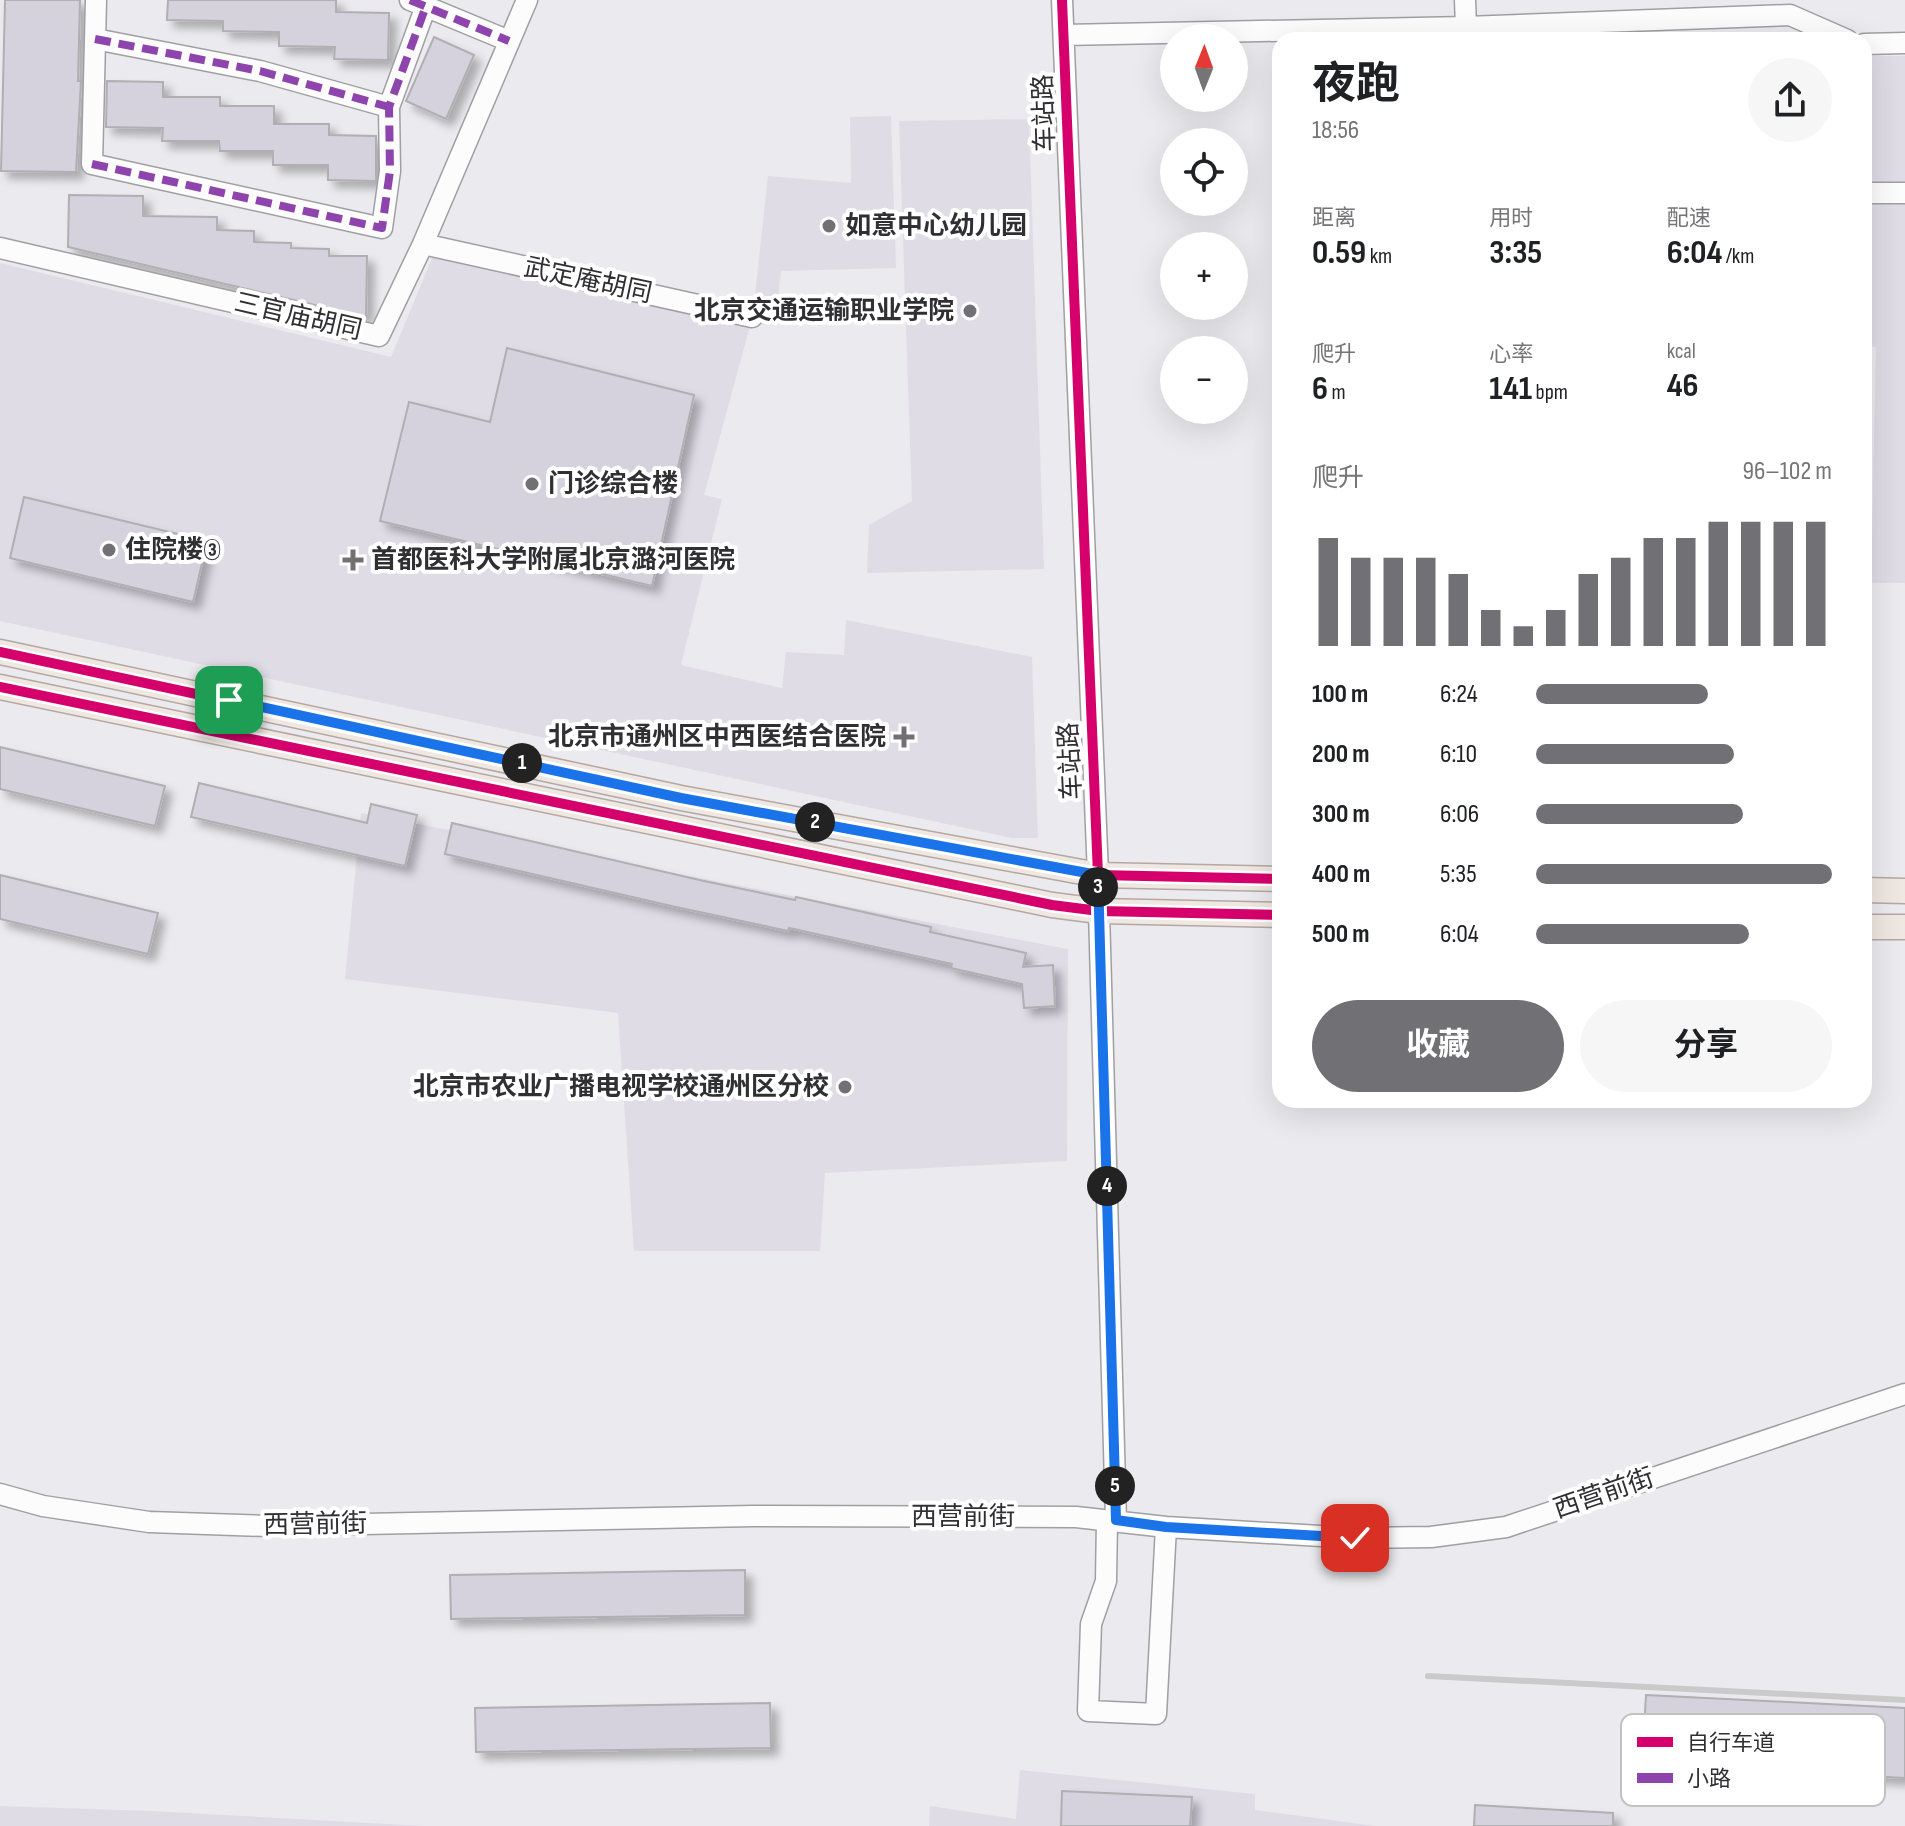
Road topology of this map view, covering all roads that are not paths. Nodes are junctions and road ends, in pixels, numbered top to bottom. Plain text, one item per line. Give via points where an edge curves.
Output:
1 (96, 0) edge
2 (527, 0) edge
3 (1062, 0) edge
4 (1465, 0) edge
5 (418, 3) edge
6 (1789, 8) edge
7 (1466, 27) junction
8 (1831, 32) edge
9 (1064, 35) junction
10 (95, 39) junction
11 (509, 41) junction
12 (1905, 43) edge
13 (1872, 44) edge
14 (389, 107) junction
15 (1872, 193) edge
16 (1905, 193) edge
17 (423, 244) junction
18 (0, 248) edge
19 (752, 317) dead end
20 (0, 652) edge
21 (0, 687) edge
22 (1098, 875) junction
23 (1272, 879) edge
24 (1872, 890) edge
25 (1905, 891) edge
26 (1099, 911) junction
27 (1272, 915) edge
28 (1872, 927) edge
29 (1905, 927) edge
30 (1905, 1394) edge
31 (0, 1494) edge
32 (1112, 1520) junction
33 (1166, 1527) junction

1 - 10 street
2 - 11 street, 三官庙胡同
3 - 9 street, 车站路
4 - 7 street
5 - 11 street
5 - 14 street
6 - 7 street
6 - 8 street
7 - 9 street
9 - 22 street, 车站路
10 - 14 street via 260,71
10 - 14 street via 92,164 183,186 382,228 390,171
11 - 17 street, 三官庙胡同
12 - 13 street
15 - 16 street
17 - 18 street, 三官庙胡同 via 379,336
17 - 19 street, 武定庵胡同
20 - 22 main road via 681,798
21 - 26 main road via 910,877
22 - 23 main road
22 - 26 street, 车站路
24 - 25 main road
26 - 27 main road
26 - 32 street, 车站路
28 - 29 main road
30 - 33 street, 西营前街 via 1506,1527 1431,1537 1355,1538
31 - 32 street, 西营前街 via 149,1522 267,1526 753,1516
32 - 33 street, 西营前街
32 - 33 street, 车站路 via 1106,1581 1091,1624 1088,1711 1156,1714

